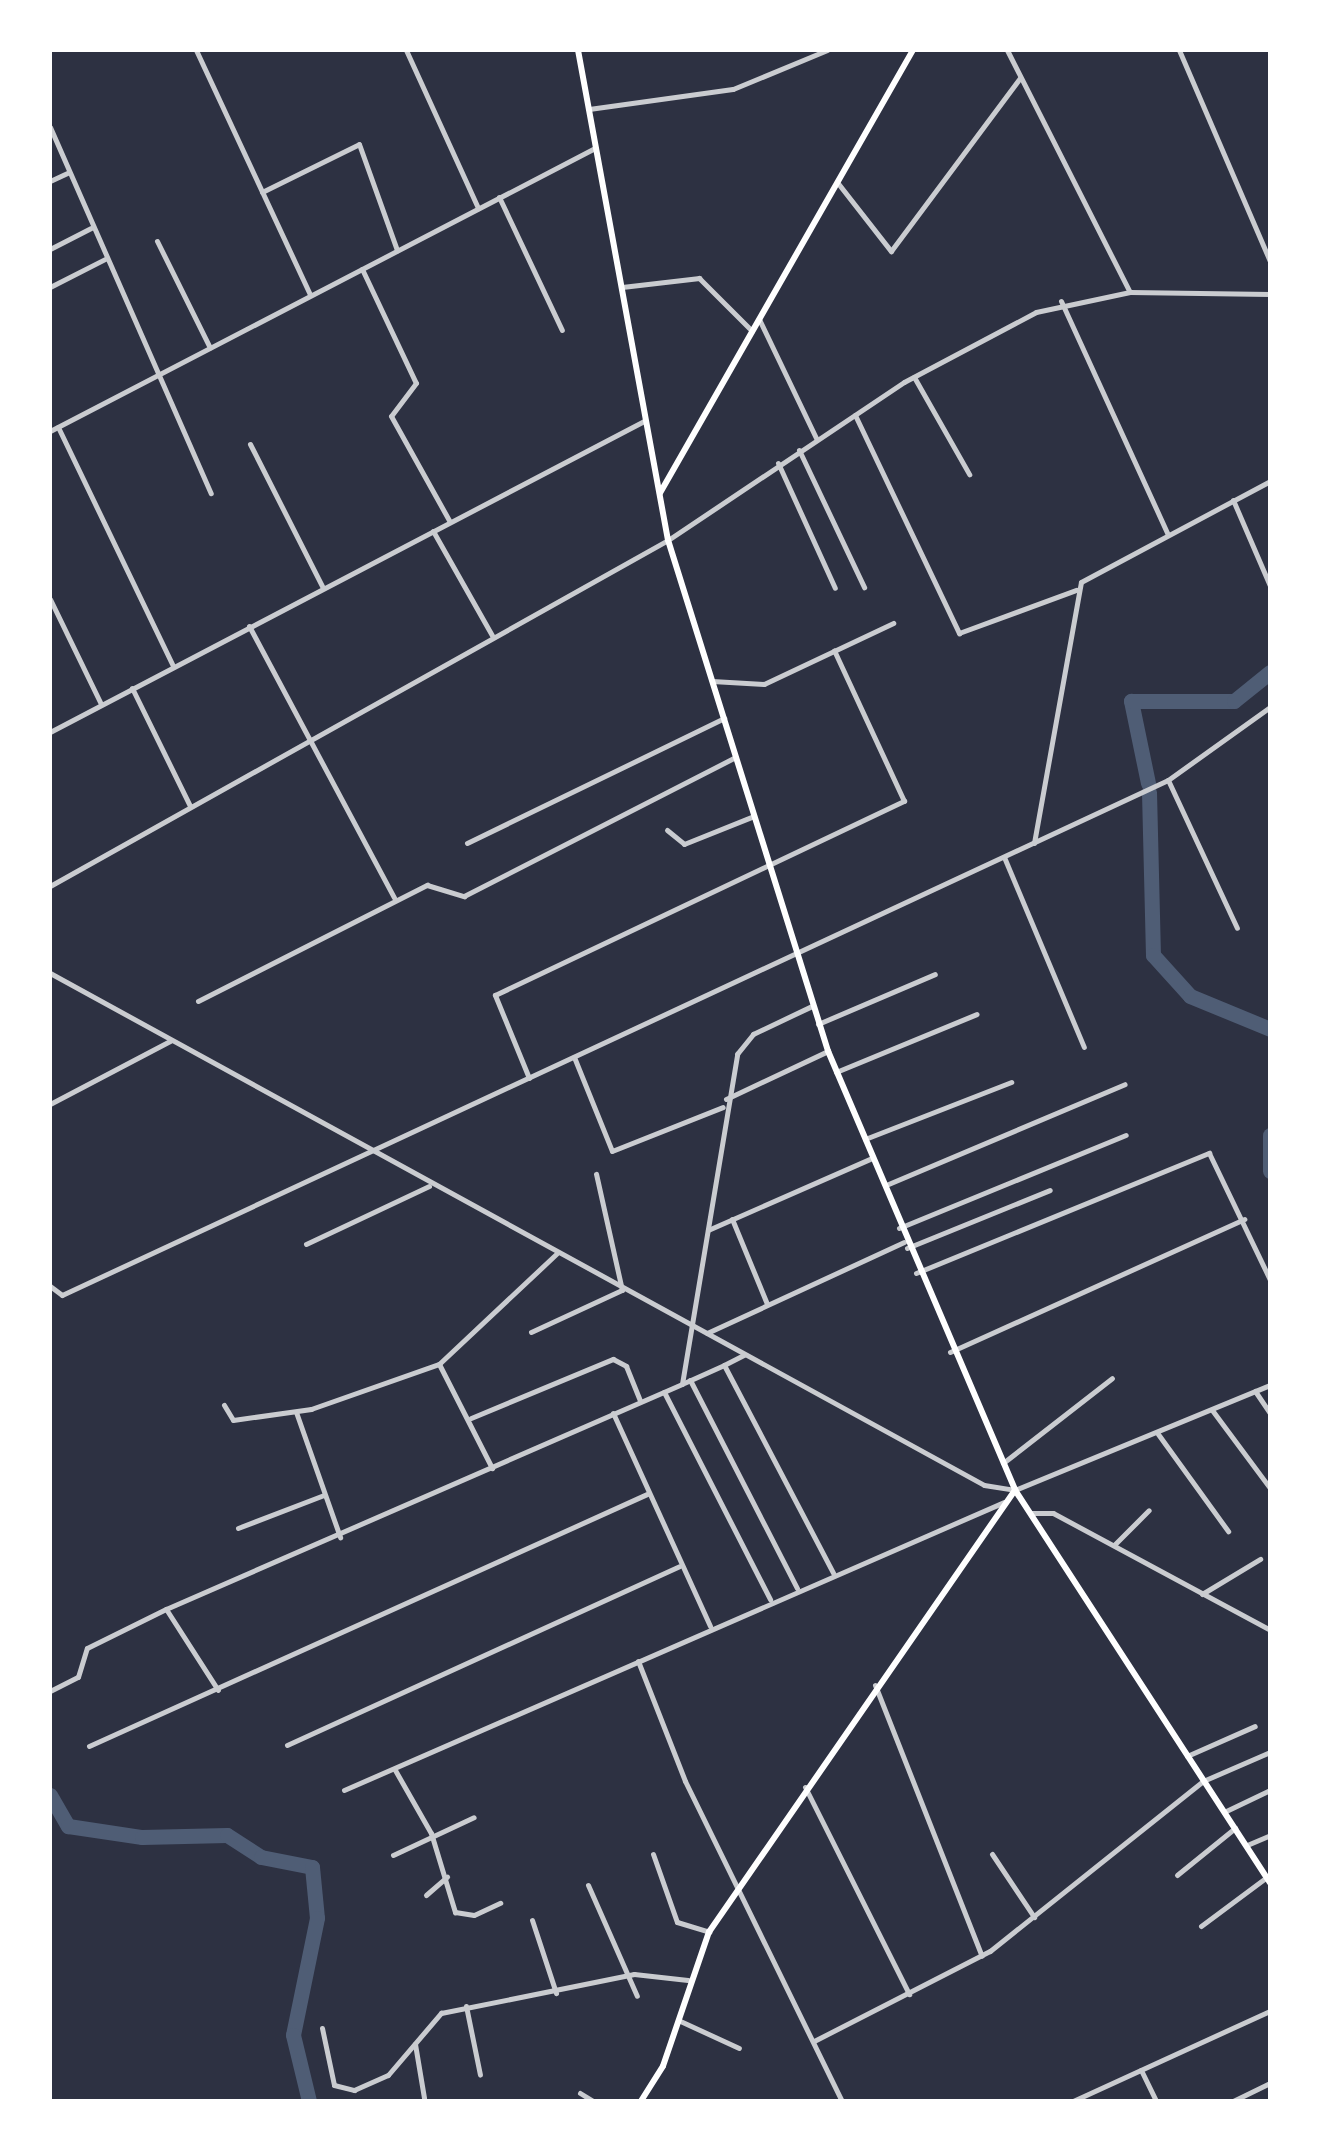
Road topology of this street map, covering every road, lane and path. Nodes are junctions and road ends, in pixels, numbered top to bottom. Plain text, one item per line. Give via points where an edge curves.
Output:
1 (196, 50) edge
2 (406, 50) edge
3 (578, 50) edge
4 (827, 50) edge
5 (913, 50) edge
6 (1008, 50) edge
7 (1179, 50) edge
8 (1020, 78) junction
9 (588, 110) junction
10 (50, 127) edge
11 (594, 148) junction
12 (68, 172) junction
13 (50, 180) edge
14 (837, 182) junction
15 (262, 192) junction
16 (499, 197) junction
17 (478, 208) junction
18 (91, 228) junction
19 (157, 241) dead end
20 (50, 248) edge
21 (397, 250) junction
22 (105, 259) junction
23 (1270, 261) edge
24 (362, 268) junction
25 (50, 287) edge
26 (619, 287) junction
27 (1130, 292) junction
28 (1270, 294) edge
29 (310, 295) junction
30 (1062, 301) junction
31 (759, 318) junction
32 (562, 330) dead end
33 (752, 331) junction
34 (210, 348) junction
35 (156, 376) junction
36 (914, 376) junction
37 (854, 414) junction
38 (644, 421) junction
39 (58, 426) junction
40 (50, 431) edge
41 (816, 438) junction
42 (250, 444) dead end
43 (798, 450) junction
44 (778, 462) junction
45 (969, 474) dead end
46 (1270, 481) edge
47 (211, 493) dead end
48 (659, 494) junction
49 (1234, 500) junction
50 (450, 522) junction
51 (433, 530) junction
52 (1168, 535) junction
53 (668, 540) junction
54 (1270, 586) edge
55 (864, 587) dead end
56 (323, 588) junction
57 (834, 588) dead end
58 (1076, 590) junction
59 (50, 599) edge
60 (893, 623) dead end
61 (249, 626) junction
62 (494, 638) junction
63 (834, 650) junction
64 (173, 666) junction
65 (712, 682) junction
66 (132, 688) junction
67 (101, 704) junction
68 (1270, 707) edge
69 (724, 718) junction
70 (50, 732) edge
71 (308, 740) junction
72 (736, 758) junction
73 (1168, 780) junction
74 (190, 806) junction
75 (754, 816) junction
76 (667, 830) dead end
77 (466, 843) dead end
78 (1034, 843) junction
79 (1004, 857) junction
80 (769, 862) junction
81 (50, 886) edge
82 (394, 898) junction
83 (1238, 928) dead end
84 (797, 952) junction
85 (50, 973) edge
86 (935, 974) dead end
87 (198, 1001) dead end
88 (812, 1006) junction
89 (977, 1014) dead end
90 (818, 1024) junction
91 (170, 1041) junction
92 (1084, 1046) dead end
93 (828, 1052) junction
94 (574, 1057) junction
95 (836, 1072) junction
96 (529, 1078) junction
97 (1011, 1082) dead end
98 (1125, 1084) dead end
99 (725, 1103) junction
100 (50, 1104) edge
101 (1126, 1136) dead end
102 (862, 1140) junction
103 (369, 1154) junction
104 (870, 1159) junction
105 (596, 1174) dead end
106 (429, 1186) junction
107 (883, 1186) junction
108 (1050, 1190) dead end
109 (732, 1219) junction
110 (1244, 1219) junction
111 (899, 1228) junction
112 (707, 1230) junction
113 (306, 1244) dead end
114 (906, 1245) junction
115 (556, 1254) junction
116 (916, 1273) junction
117 (1270, 1280) edge
118 (50, 1286) edge
119 (622, 1290) junction
120 (767, 1305) junction
121 (691, 1324) junction
122 (531, 1332) dead end
123 (707, 1333) junction
124 (950, 1352) junction
125 (746, 1354) junction
126 (439, 1364) junction
127 (724, 1365) junction
128 (1112, 1378) dead end
129 (690, 1380) junction
130 (682, 1384) junction
131 (1270, 1384) edge
132 (1255, 1391) junction
133 (664, 1392) junction
134 (640, 1402) junction
135 (224, 1405) dead end
136 (1212, 1410) junction
137 (296, 1412) junction
138 (613, 1413) junction
139 (1270, 1413) edge
140 (471, 1418) junction
141 (1158, 1434) junction
142 (1003, 1463) junction
143 (492, 1468) junction
144 (1270, 1488) edge
145 (1014, 1490) junction
146 (647, 1494) junction
147 (326, 1495) junction
148 (1004, 1502) junction
149 (1149, 1510) dead end
150 (1032, 1513) junction
151 (238, 1528) dead end
152 (1228, 1531) dead end
153 (340, 1537) junction
154 (1114, 1545) junction
155 (1260, 1559) dead end
156 (680, 1566) junction
157 (833, 1573) junction
158 (797, 1588) junction
159 (1202, 1594) junction
160 (770, 1600) junction
161 (166, 1610) junction
162 (710, 1626) junction
163 (1270, 1630) edge
164 (638, 1662) junction
165 (875, 1685) junction
166 (218, 1690) junction
167 (50, 1691) edge
168 (1254, 1726) dead end
169 (287, 1745) dead end
170 (90, 1746) dead end
171 (1270, 1752) edge
172 (1187, 1756) junction
173 (395, 1770) junction
174 (1203, 1781) junction
175 (805, 1787) junction
176 (344, 1790) dead end
177 (1270, 1790) edge
178 (1224, 1812) junction
179 (474, 1816) dead end
180 (1235, 1828) junction
181 (431, 1833) junction
182 (1270, 1835) edge
183 (1246, 1846) junction
184 (394, 1854) dead end
185 (653, 1854) dead end
186 (992, 1854) dead end
187 (1177, 1875) dead end
188 (448, 1877) junction
189 (1268, 1879) edge
190 (588, 1885) dead end
191 (740, 1886) junction
192 (426, 1895) dead end
193 (500, 1902) dead end
194 (1034, 1917) junction
195 (532, 1920) dead end
196 (1201, 1926) dead end
197 (709, 1932) junction
198 (982, 1956) junction
199 (628, 1976) junction
200 (688, 1980) junction
201 (556, 1994) junction
202 (909, 1994) junction
203 (636, 1996) dead end
204 (466, 2006) junction
205 (1270, 2011) edge
206 (678, 2020) junction
207 (322, 2028) dead end
208 (415, 2041) junction
209 (814, 2041) junction
210 (739, 2048) dead end
211 (1141, 2070) junction
212 (480, 2075) dead end
213 (1270, 2083) edge
214 (580, 2093) dead end
215 (424, 2098) dead end
216 (593, 2101) edge
217 (641, 2101) edge
218 (842, 2101) edge
219 (1074, 2101) edge
220 (1156, 2101) edge
221 (1232, 2101) edge

1 - 15 street
2 - 17 street
3 - 9 main road
4 - 9 street via 733,89
5 - 14 main road
6 - 8 street
7 - 23 street
8 - 14 street via 891,251
8 - 27 street
9 - 11 main road
10 - 12 street
11 - 16 street
11 - 26 main road
12 - 13 street
12 - 18 street
14 - 31 main road
15 - 21 street via 360,144
15 - 29 street
16 - 17 street
16 - 32 street
17 - 21 street
18 - 20 street
18 - 22 street
19 - 34 street
21 - 24 street
22 - 25 street
22 - 35 street
24 - 29 street
24 - 50 street via 416,383 391,416
26 - 33 street via 699,278
26 - 38 main road
27 - 28 street
27 - 30 street
29 - 34 street
30 - 36 street
30 - 52 street
31 - 33 main road
31 - 41 street
33 - 48 main road
34 - 35 street
35 - 39 street
35 - 47 street
36 - 37 street
36 - 45 street
37 - 41 street
37 - 58 street via 959,633
38 - 48 main road
38 - 50 street
39 - 40 street
39 - 64 street
41 - 43 street
42 - 56 street
43 - 44 street
43 - 55 street
44 - 53 street
44 - 57 street
46 - 49 street
48 - 53 main road
49 - 52 street
49 - 54 street
50 - 51 street
51 - 56 street
51 - 62 street
52 - 58 street
53 - 62 street
53 - 65 main road
56 - 61 street
58 - 78 street
59 - 67 street
60 - 63 street
61 - 64 street
61 - 71 street
62 - 71 street
63 - 65 street via 764,684
63 - 80 street via 906,798
64 - 66 street
65 - 69 main road
66 - 67 street
66 - 74 street
67 - 70 street
68 - 73 street
69 - 72 main road
69 - 77 street
71 - 74 street
71 - 82 street
72 - 75 main road
72 - 82 street via 464,896 432,883
73 - 78 street
73 - 83 street
74 - 81 street
75 - 76 street via 684,844
75 - 80 main road
78 - 79 street
79 - 84 street
79 - 92 street
80 - 84 main road
80 - 96 street via 495,995
82 - 87 street
84 - 88 main road
84 - 94 street
85 - 91 street
86 - 90 street
88 - 90 main road
88 - 99 street via 753,1034 737,1054
89 - 95 street
90 - 93 main road
91 - 100 street
91 - 103 street
93 - 95 main road
93 - 99 street
94 - 96 street
94 - 99 street via 612,1151
95 - 102 main road
96 - 103 street
97 - 102 street
98 - 107 street
99 - 112 street
101 - 111 street
102 - 104 main road
103 - 106 street
103 - 118 street via 62,1295
104 - 107 main road
104 - 109 street
105 - 119 street
106 - 113 street
106 - 115 street
107 - 111 main road
108 - 114 street
109 - 112 street
109 - 120 street
110 - 116 street via 1212,1154
110 - 117 street
110 - 124 street
111 - 114 main road
112 - 121 street
114 - 116 main road
114 - 120 street
115 - 119 street
115 - 126 street
116 - 124 main road
119 - 121 street
119 - 122 street
120 - 123 street
121 - 123 street
121 - 130 street
123 - 125 street
124 - 142 main road
125 - 127 street
125 - 145 street via 984,1484
126 - 137 street
126 - 140 street
127 - 129 street
127 - 157 street
128 - 142 street
129 - 130 street
129 - 158 street
130 - 133 street
131 - 132 street
132 - 136 street
132 - 139 street
133 - 134 street
133 - 160 street
134 - 138 street
134 - 140 street via 626,1366 613,1359
135 - 137 street via 233,1420
136 - 141 street
136 - 144 street
137 - 147 street
138 - 143 street
138 - 146 street
140 - 143 street
141 - 145 street
141 - 152 street
142 - 145 main road
143 - 153 street
145 - 148 main road
145 - 150 main road
146 - 156 street
146 - 166 street
147 - 151 street
147 - 153 street
148 - 157 street
148 - 165 main road
149 - 154 street
150 - 154 street via 1053,1513
150 - 172 main road
153 - 161 street
154 - 159 street
155 - 159 street
156 - 162 street
156 - 169 street
157 - 158 street
158 - 160 street
159 - 163 street
160 - 162 street
161 - 166 street
161 - 167 street via 87,1648 78,1677
162 - 164 street
164 - 173 street
164 - 191 street
165 - 175 main road
165 - 198 street
166 - 170 street
168 - 172 street
171 - 174 street
172 - 174 main road
173 - 176 street
173 - 181 street
174 - 178 main road
174 - 194 street
175 - 191 main road
175 - 202 street
177 - 178 street
178 - 180 main road
179 - 181 street
180 - 183 main road
180 - 187 street
181 - 184 street
181 - 188 street
182 - 183 street
183 - 189 main road
185 - 197 street via 678,1922
186 - 194 street
188 - 192 street
188 - 193 street via 461,1915
189 - 196 street
190 - 199 street
191 - 197 main road
191 - 209 street
194 - 198 street
195 - 201 street
197 - 200 main road
198 - 202 street
199 - 200 street
199 - 201 street
199 - 203 street
200 - 206 main road
201 - 204 street
202 - 209 street
204 - 208 street via 434,2016
204 - 212 street
205 - 211 street
206 - 210 street
206 - 217 main road
207 - 208 street via 331,2079 346,2090 388,2075
208 - 215 street
209 - 218 street
211 - 219 street
211 - 220 street
213 - 221 street
214 - 216 street

